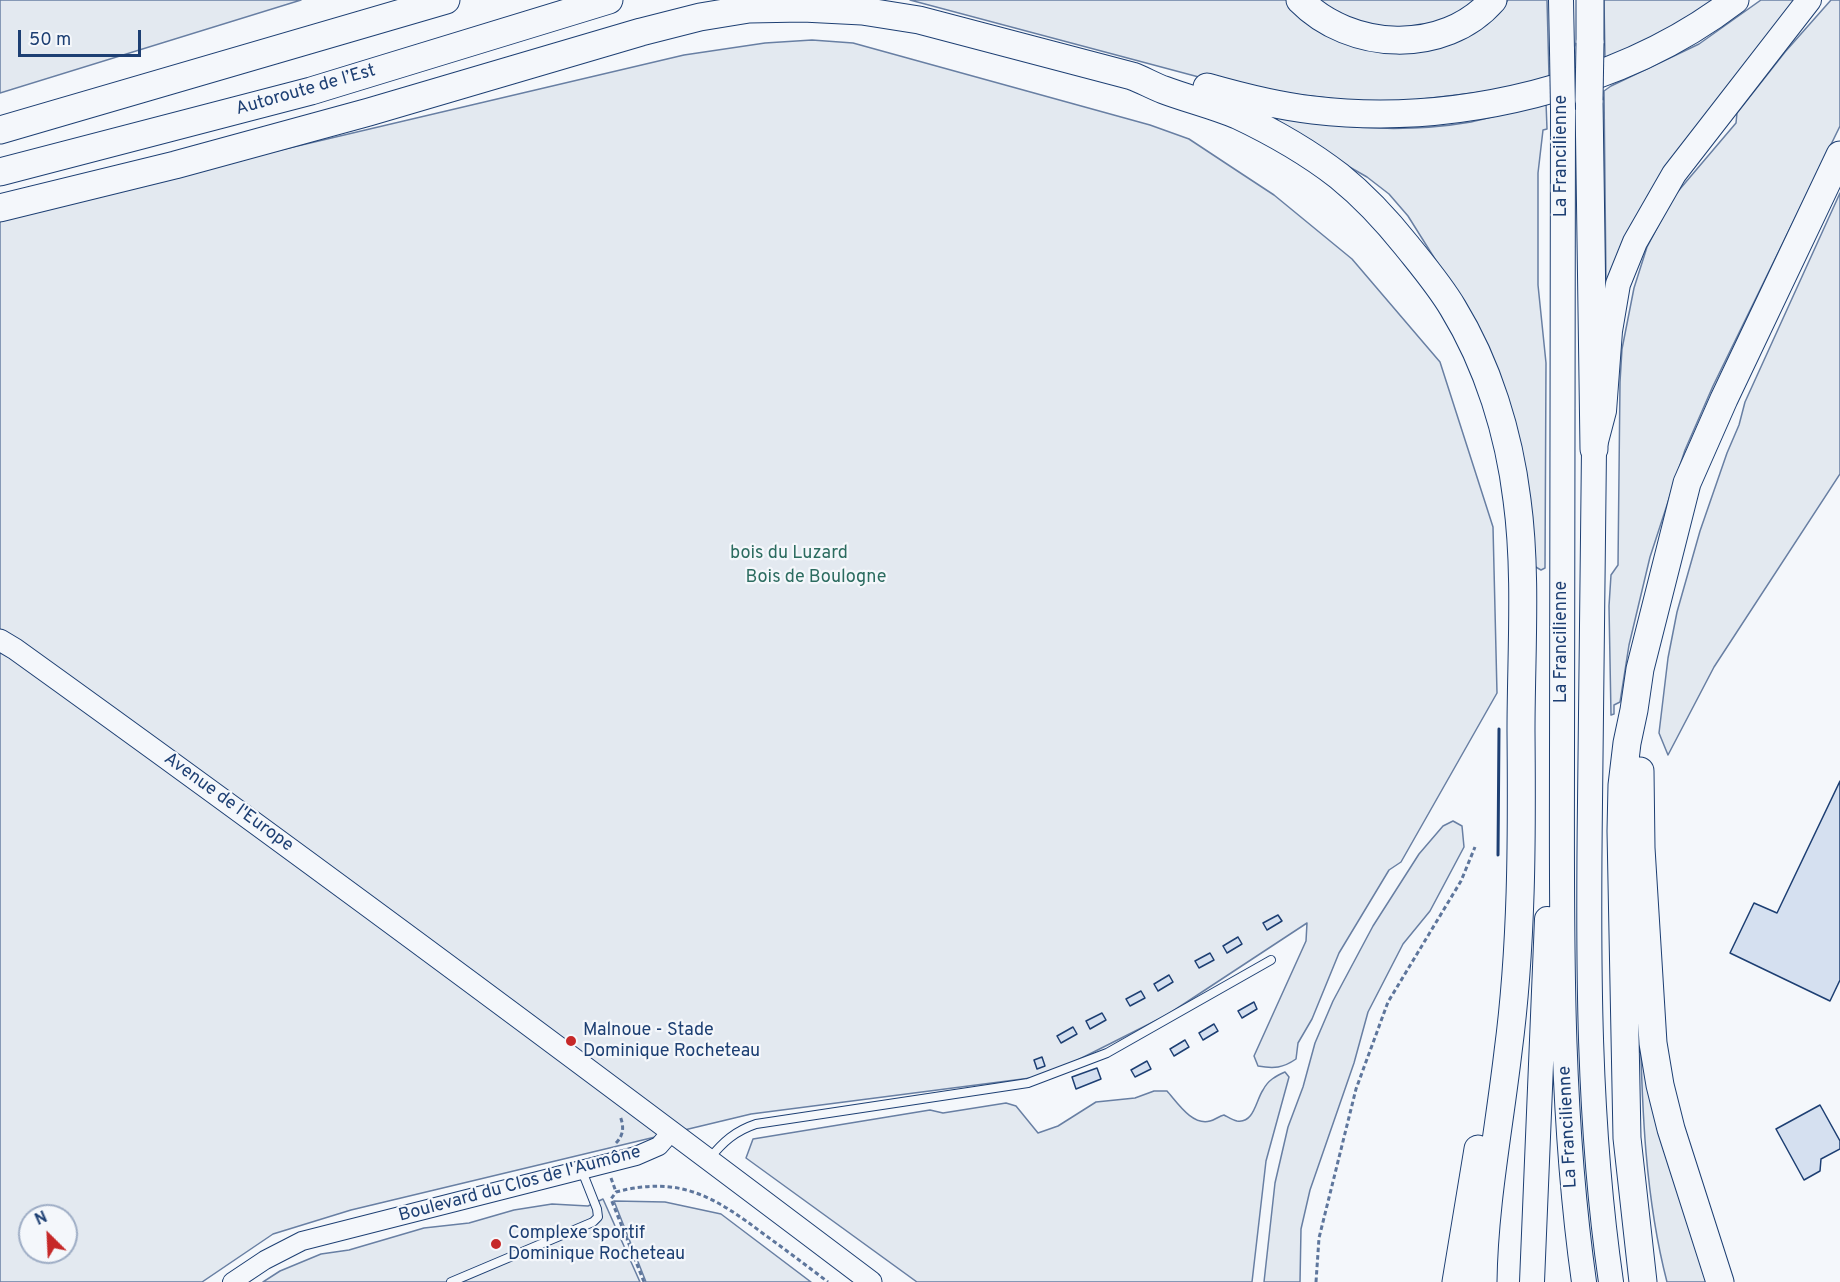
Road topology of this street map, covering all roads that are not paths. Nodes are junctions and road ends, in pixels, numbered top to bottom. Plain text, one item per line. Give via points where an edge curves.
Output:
1 (446, 0) edge
2 (609, 0) edge
3 (1300, 0) edge
4 (1493, 0) edge
5 (1561, 0) edge
6 (1590, 0) edge
7 (1735, 0) edge
8 (1809, 0) edge
9 (1132, 75) junction
10 (0, 130) edge
11 (1840, 156) edge
12 (0, 172) edge
13 (0, 208) edge
14 (1594, 448) junction
15 (0, 640) edge
16 (1634, 710) junction
17 (1562, 856) junction
18 (1271, 960) dead end
19 (1508, 1053) junction
20 (672, 1131) junction
21 (709, 1159) junction
22 (582, 1171) junction
23 (232, 1282) edge
24 (451, 1282) edge
25 (871, 1282) edge
26 (1455, 1282) edge
27 (1483, 1282) edge
28 (1532, 1282) edge
29 (1584, 1282) edge
30 (1611, 1282) edge
31 (1643, 1282) edge
32 (1720, 1282) edge

1 - 10 highway
2 - 12 highway, Autoroute de l’Est via 311,91
3 - 4 highway via 1326,21 1347,31 1393,41 1445,32 1469,20
5 - 17 highway, La Francilienne, bridge
6 - 14 highway, bridge
7 - 9 highway via 1656,49 1606,70 1545,91 1468,108 1382,114 1314,110 1241,97 1164,76
8 - 14 highway, La Francilienne via 1674,174 1635,242 1613,307 1604,411
9 - 13 highway via 919,20 862,11 749,9 641,32 369,112
9 - 19 highway via 1162,90 1237,116 1313,157 1342,179 1386,221 1434,280 1468,334 1481,364 1514,473 1521,564 1518,957
11 - 16 highway via 1687,483 1640,669
14 - 30 highway, La Francilienne via 1588,899 1590,1055 1600,1201
15 - 20 main road, Avenue de l'Europe via 236,808
16 - 31 highway via 1622,785 1623,994 1627,1138
16 - 32 highway via 1640,738 1641,848 1656,1064 1671,1129
17 - 28 highway via 1548,894
17 - 29 highway, La Francilienne via 1568,1144
18 - 21 lane via 1107,1053 1028,1083 756,1124 741,1129
19 - 26 highway via 1490,1079
19 - 27 highway
20 - 21 main road
20 - 22 street, Boulevard du Clos de l'Aumône via 648,1152
21 - 25 main road
22 - 23 street, Boulevard du Clos de l'Aumône via 302,1241
22 - 24 lane via 597,1209 598,1217 593,1222

